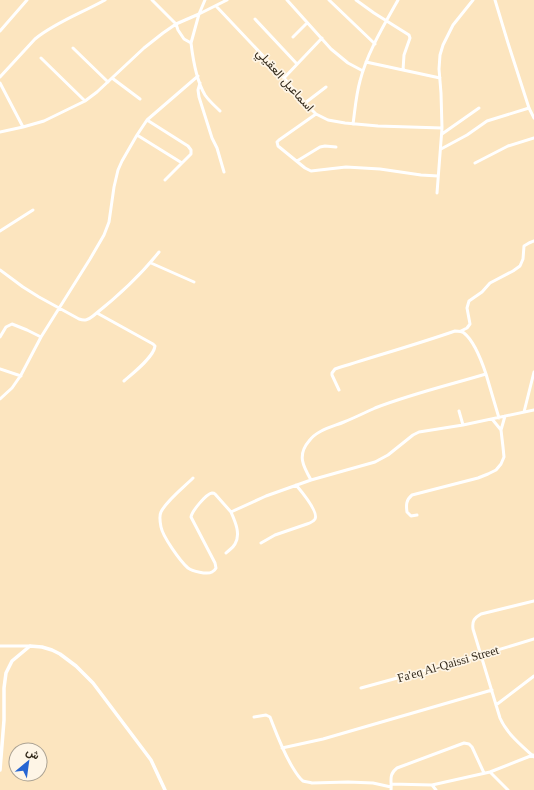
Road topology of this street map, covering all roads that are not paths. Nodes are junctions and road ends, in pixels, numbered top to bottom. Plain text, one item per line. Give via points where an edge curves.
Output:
1 (27, 0) edge
2 (105, 0) edge
3 (152, 0) edge
4 (205, 0) edge
5 (227, 0) edge
6 (287, 0) edge
7 (329, 0) edge
8 (356, 0) edge
9 (398, 0) edge
10 (473, 0) edge
11 (495, 0) edge
12 (216, 6) junction
13 (199, 14) junction
14 (255, 19) dead end
15 (386, 20) junction
16 (308, 23) junction
17 (176, 24) junction
18 (0, 31) edge
19 (293, 37) dead end
20 (322, 38) junction
21 (191, 43) junction
22 (374, 44) junction
23 (73, 48) dead end
24 (41, 58) dead end
25 (366, 62) junction
26 (297, 64) junction
27 (403, 70) junction
28 (363, 71) junction
29 (198, 76) junction
30 (0, 77) edge
31 (112, 78) junction
32 (284, 78) junction
33 (440, 78) junction
34 (108, 82) junction
35 (0, 83) edge
36 (200, 83) junction
37 (326, 87) dead end
38 (140, 99) dead end
39 (85, 101) junction
40 (305, 103) junction
41 (479, 108) dead end
42 (529, 108) junction
43 (220, 111) dead end
44 (316, 114) junction
45 (534, 118) edge
46 (146, 120) junction
47 (353, 124) junction
48 (23, 127) junction
49 (442, 128) junction
50 (0, 132) edge
51 (137, 134) junction
52 (442, 134) junction
53 (534, 138) edge
54 (336, 147) dead end
55 (441, 149) junction
56 (297, 162) junction
57 (182, 163) junction
58 (475, 163) dead end
59 (224, 172) dead end
60 (438, 176) junction
61 (164, 180) dead end
62 (437, 193) dead end
63 (33, 210) dead end
64 (0, 231) edge
65 (534, 241) edge
66 (159, 252) dead end
67 (151, 263) junction
68 (0, 270) edge
69 (194, 282) dead end
70 (60, 308) junction
71 (97, 312) junction
72 (461, 331) junction
73 (0, 337) edge
74 (41, 337) junction
75 (0, 369) edge
76 (534, 372) edge
77 (486, 374) junction
78 (20, 376) junction
79 (124, 381) dead end
80 (339, 390) dead end
81 (0, 399) edge
82 (534, 410) edge
83 (459, 411) dead end
84 (524, 412) junction
85 (505, 416) junction
86 (499, 418) junction
87 (492, 419) junction
88 (462, 425) junction
89 (501, 430) junction
90 (193, 478) dead end
91 (311, 480) junction
92 (296, 485) junction
93 (231, 512) junction
94 (417, 515) dead end
95 (261, 543) dead end
96 (226, 553) dead end
97 (534, 601) edge
98 (534, 639) edge
99 (0, 646) edge
100 (30, 646) junction
101 (481, 655) junction
102 (534, 676) edge
103 (361, 688) dead end
104 (492, 690) junction
105 (496, 705) junction
106 (254, 717) dead end
107 (282, 748) junction
108 (533, 756) edge
109 (0, 770) edge
110 (490, 772) junction
111 (484, 773) junction
112 (432, 785) junction
113 (391, 787) edge
114 (165, 790) edge
115 (436, 790) edge
116 (508, 790) edge

1 - 18 street
2 - 30 street via 39,36
3 - 17 street
4 - 13 street
5 - 12 street
6 - 16 street
7 - 22 street
8 - 15 street
9 - 15 street
10 - 33 street via 453,25 443,45 439,62
11 - 42 street
12 - 13 street
12 - 32 street, اسماعيل العقيلي
13 - 17 street
13 - 21 street
14 - 26 street
15 - 22 street
15 - 27 street via 410,36 404,55
16 - 19 street
16 - 20 street
17 - 21 street via 182,37
17 - 31 street via 144,48
20 - 26 street
20 - 28 street via 348,63
21 - 29 street
22 - 25 street
23 - 34 street
24 - 39 street
25 - 27 street
25 - 28 street
26 - 32 street
27 - 33 street
28 - 47 street
29 - 36 street
29 - 46 street
31 - 34 street
31 - 38 street
32 - 40 street, اسماعيل العقيلي
33 - 49 street
34 - 39 street
35 - 48 street
36 - 43 street via 203,92
36 - 59 street via 199,97
37 - 40 street
39 - 48 street via 44,121
40 - 44 street, اسماعيل العقيلي
41 - 52 street
42 - 45 street
42 - 55 street via 487,120 467,136
44 - 47 street, اسماعيل العقيلي via 333,121
44 - 56 street via 277,142 278,146
46 - 51 street
46 - 57 street via 190,148 191,154
47 - 49 street, اسماعيل العقيلي
48 - 50 street
49 - 52 street
51 - 57 street
51 - 70 street via 118,170 107,228
52 - 55 street
53 - 58 street via 508,146
54 - 56 street via 320,147
55 - 60 street
56 - 60 street via 311,171 350,167
57 - 61 street
60 - 62 street
63 - 64 street
65 - 72 street via 524,246 520,266 490,284 469,301 467,308 470,324
66 - 67 street
67 - 69 street
67 - 71 street
68 - 70 street via 23,287
70 - 71 street via 85,320
70 - 74 street
71 - 79 street via 155,346 146,361
72 - 77 street via 474,347
72 - 80 street via 335,369 332,375
73 - 74 street via 6,327 12,324
74 - 78 street
75 - 78 street
76 - 84 street
77 - 86 street
77 - 91 street via 374,408 319,433 310,439 302,461
78 - 81 street
82 - 84 street
83 - 88 street
84 - 85 street
85 - 86 street
85 - 89 street
86 - 87 street
87 - 88 street
87 - 89 street
88 - 91 street via 416,433 375,462
89 - 94 street via 504,457 499,468 478,478 412,495 407,502 407,512 411,516
90 - 93 street via 166,505 160,521 162,532 189,568 209,573 216,568 192,521 193,511 213,493
91 - 92 street
92 - 93 street
92 - 95 street via 315,511 315,519
93 - 96 street via 237,537 235,545
97 - 101 street via 481,614 474,619 472,624
98 - 101 street, Fa'eq Al-Qaissi Street
99 - 100 street
100 - 109 street via 12,660 6,673
100 - 114 street via 42,647 60,654 93,683 151,760
101 - 103 street, Fa'eq Al-Qaissi Street
101 - 104 street
102 - 105 street
104 - 105 street
104 - 107 street via 323,739
105 - 108 street via 504,726
106 - 107 street via 270,717
107 - 113 street via 299,777 307,782 373,783
108 - 110 street
110 - 111 street
110 - 116 street
111 - 112 street
111 - 113 street via 472,747 464,744 397,768 392,772
112 - 113 street
112 - 115 street

